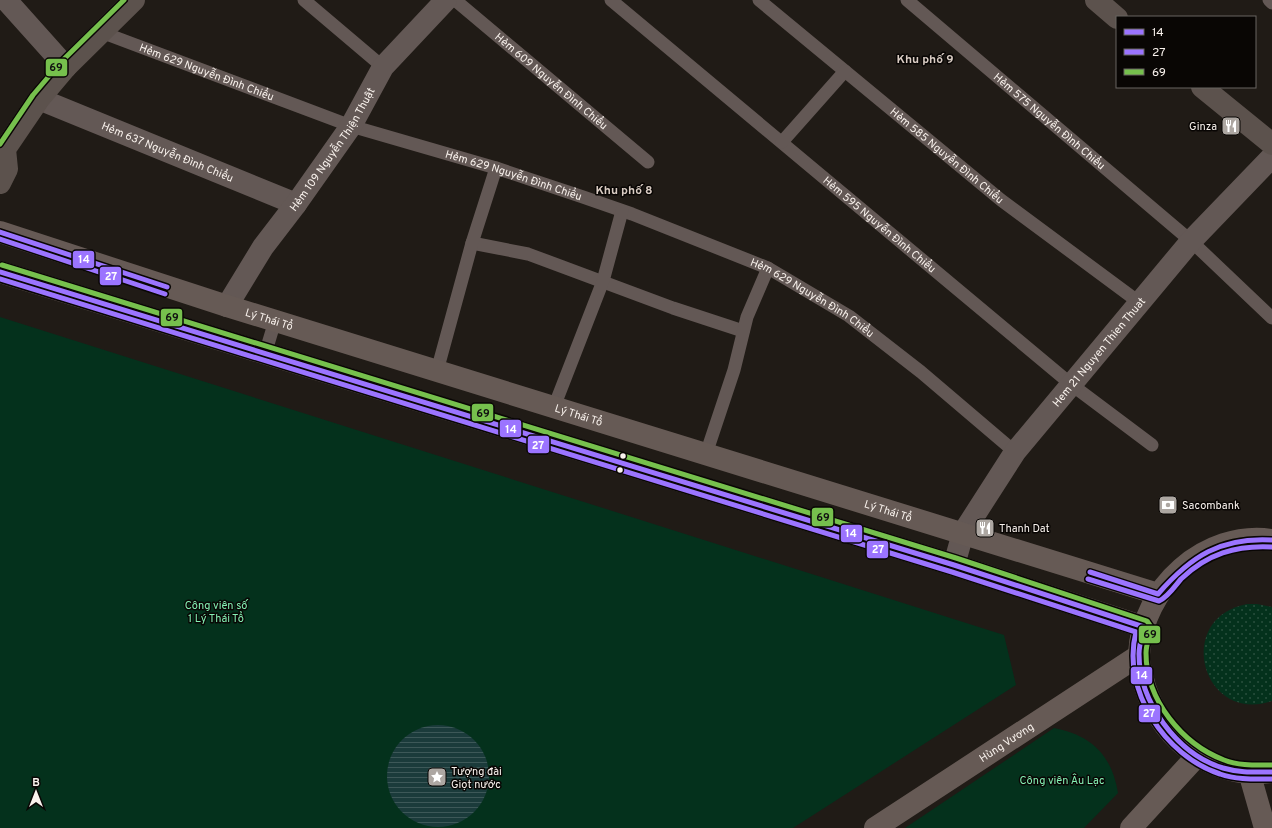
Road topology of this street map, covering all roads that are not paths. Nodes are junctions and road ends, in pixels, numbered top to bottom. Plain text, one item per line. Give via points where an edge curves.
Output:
1 (6, 0) edge
2 (134, 0) edge
3 (304, 0) edge
4 (446, 0) edge
5 (455, 0) edge
6 (611, 0) edge
7 (759, 0) edge
8 (908, 0) edge
9 (1096, 0) edge
10 (1269, 0) edge
11 (1272, 2) edge
12 (1116, 17) edge
13 (101, 32) junction
14 (66, 67) junction
15 (384, 68) junction
16 (845, 71) junction
17 (1203, 88) edge
18 (39, 99) junction
19 (351, 126) junction
20 (782, 142) junction
21 (1272, 144) edge
22 (2, 150) edge
23 (1272, 157) edge
24 (648, 162) dead end
25 (496, 168) junction
26 (0, 183) edge
27 (296, 204) junction
28 (622, 211) junction
29 (0, 232) edge
30 (1191, 241) junction
31 (472, 242) junction
32 (768, 268) junction
33 (0, 272) edge
34 (603, 281) junction
35 (1140, 303) junction
36 (227, 306) junction
37 (1272, 318) edge
38 (275, 321) junction
39 (743, 331) junction
40 (265, 354) junction
41 (437, 371) junction
42 (1072, 385) junction
43 (554, 407) junction
44 (1152, 445) dead end
45 (1015, 452) junction
46 (706, 454) junction
47 (963, 533) junction
48 (1272, 540) edge
49 (954, 565) junction
50 (1158, 594) junction
51 (1144, 627) junction
52 (1138, 656) junction
53 (1197, 756) junction
54 (1265, 775) edge
55 (875, 828) edge
56 (1131, 828) edge
57 (1265, 828) edge

1 - 14 street
2 - 13 main road
3 - 15 lane
4 - 15 street, Hẻm 109 Nguyễn Thiện Thuật
5 - 24 lane, Hẻm 609 Nguyễn Ðình Chiểu
6 - 20 lane, Hẻm 595 Nguyễn Ðình Chiểu
7 - 16 lane, Hẻm 585 Nguyễn Ðình Chiểu
8 - 30 lane, Hẻm 575 Nguyễn Ðình Chiểu
9 - 12 main road
10 - 11 lane
13 - 14 main road
13 - 19 lane, Hẻm 629 Nguyễn Ðình Chiểu
14 - 18 main road
15 - 19 street, Hẻm 109 Nguyễn Thiện Thuật
16 - 20 lane
16 - 35 lane, Hẻm 585 Nguyễn Ðình Chiểu via 1001,200
17 - 21 main road
18 - 22 main road
18 - 27 street, Hẻm 637 Nguyễn Ðình Chiểu
19 - 25 lane, Hẻm 629 Nguyễn Ðình Chiểu
19 - 27 street, Hẻm 109 Nguyễn Thiện Thuật
20 - 42 lane, Hẻm 595 Nguyễn Ðình Chiểu
22 - 26 main road via 7,169
23 - 30 street, Hem 21 Nguyen Thien Thuat
25 - 28 lane, Hẻm 629 Nguyễn Ðình Chiểu
25 - 31 lane
27 - 36 street, Hẻm 109 Nguyễn Thiện Thuật via 263,246
28 - 32 lane, Hẻm 629 Nguyễn Ðình Chiểu
28 - 34 lane
29 - 36 main road, Lý Thái Tổ
30 - 35 street, Hem 21 Nguyen Thien Thuat
30 - 37 lane, Hẻm 575 Nguyễn Ðình Chiểu
31 - 34 lane via 528,254
31 - 41 lane
32 - 39 lane
32 - 45 lane, Hẻm 629 Nguyễn Ðình Chiểu via 849,316 921,372
33 - 40 main road
34 - 39 lane
34 - 43 lane
35 - 42 street, Hem 21 Nguyen Thien Thuat
36 - 38 main road, Lý Thái Tổ
38 - 40 lane
38 - 41 main road, Lý Thái Tổ
39 - 46 lane via 734,370
40 - 49 main road
41 - 43 main road, Lý Thái Tổ
42 - 44 lane, Hẻm 595 Nguyễn Ðình Chiểu
42 - 45 street, Hem 21 Nguyen Thien Thuat
43 - 46 main road, Lý Thái Tổ
45 - 47 street, Hem 21 Nguyen Thien Thuat
46 - 47 main road, Lý Thái Tổ
47 - 49 street, Hem 21 Nguyen Thien Thuat
47 - 50 main road, Lý Thái Tổ
48 - 50 main road via 1238,541 1214,548 1192,559
49 - 51 main road
50 - 51 main road
51 - 52 main road
52 - 53 main road via 1144,686 1152,707 1179,743
52 - 55 main road, Hùng Vương
53 - 54 main road via 1231,770
53 - 56 main road
54 - 57 main road

